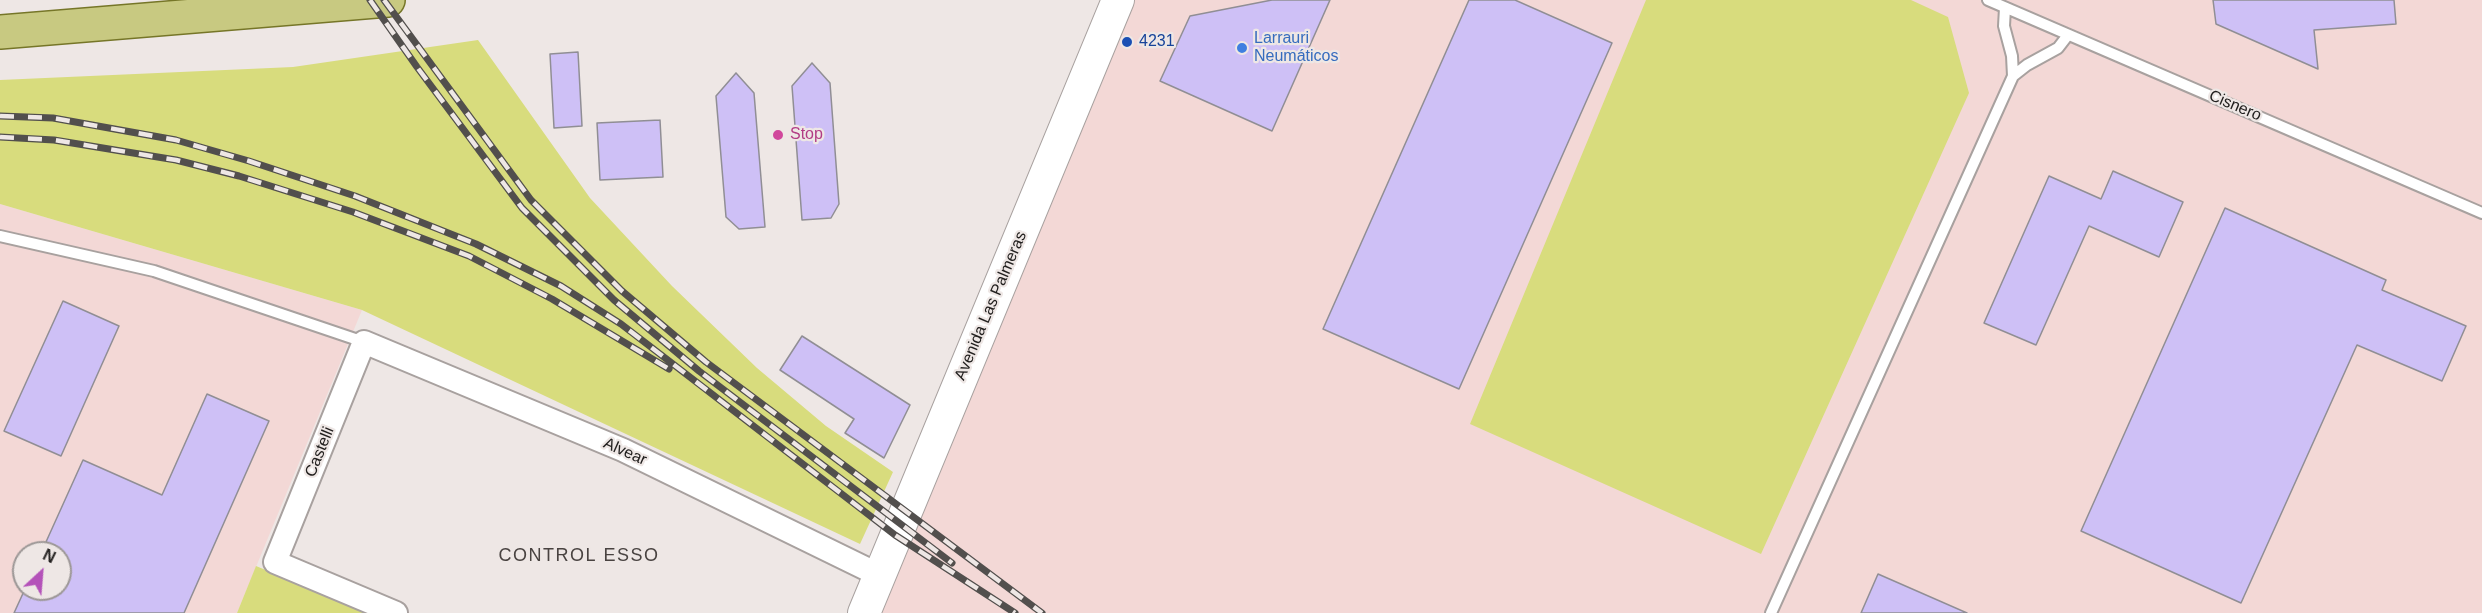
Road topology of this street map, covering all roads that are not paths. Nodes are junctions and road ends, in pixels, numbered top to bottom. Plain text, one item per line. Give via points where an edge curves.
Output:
1 (388, 0) edge
2 (1118, 0) edge
3 (1988, 0) edge
4 (2005, 8) junction
5 (0, 32) edge
6 (2068, 35) junction
7 (2013, 76) junction
8 (2482, 213) edge
9 (0, 236) edge
10 (364, 342) junction
11 (879, 575) junction
12 (396, 613) edge
13 (864, 613) edge
14 (1771, 613) edge

1 - 5 main road
2 - 11 main road, Avenida Las Palmeras
3 - 4 lane, Cisnero
4 - 6 lane, Cisnero
4 - 7 lane via 2004,26
6 - 7 lane via 2058,48
6 - 8 lane, Cisnero
7 - 14 lane
9 - 10 lane via 154,272
10 - 11 street, Alvear via 622,450
10 - 12 street, Castelli via 275,562
11 - 13 main road, Avenida Las Palmeras

